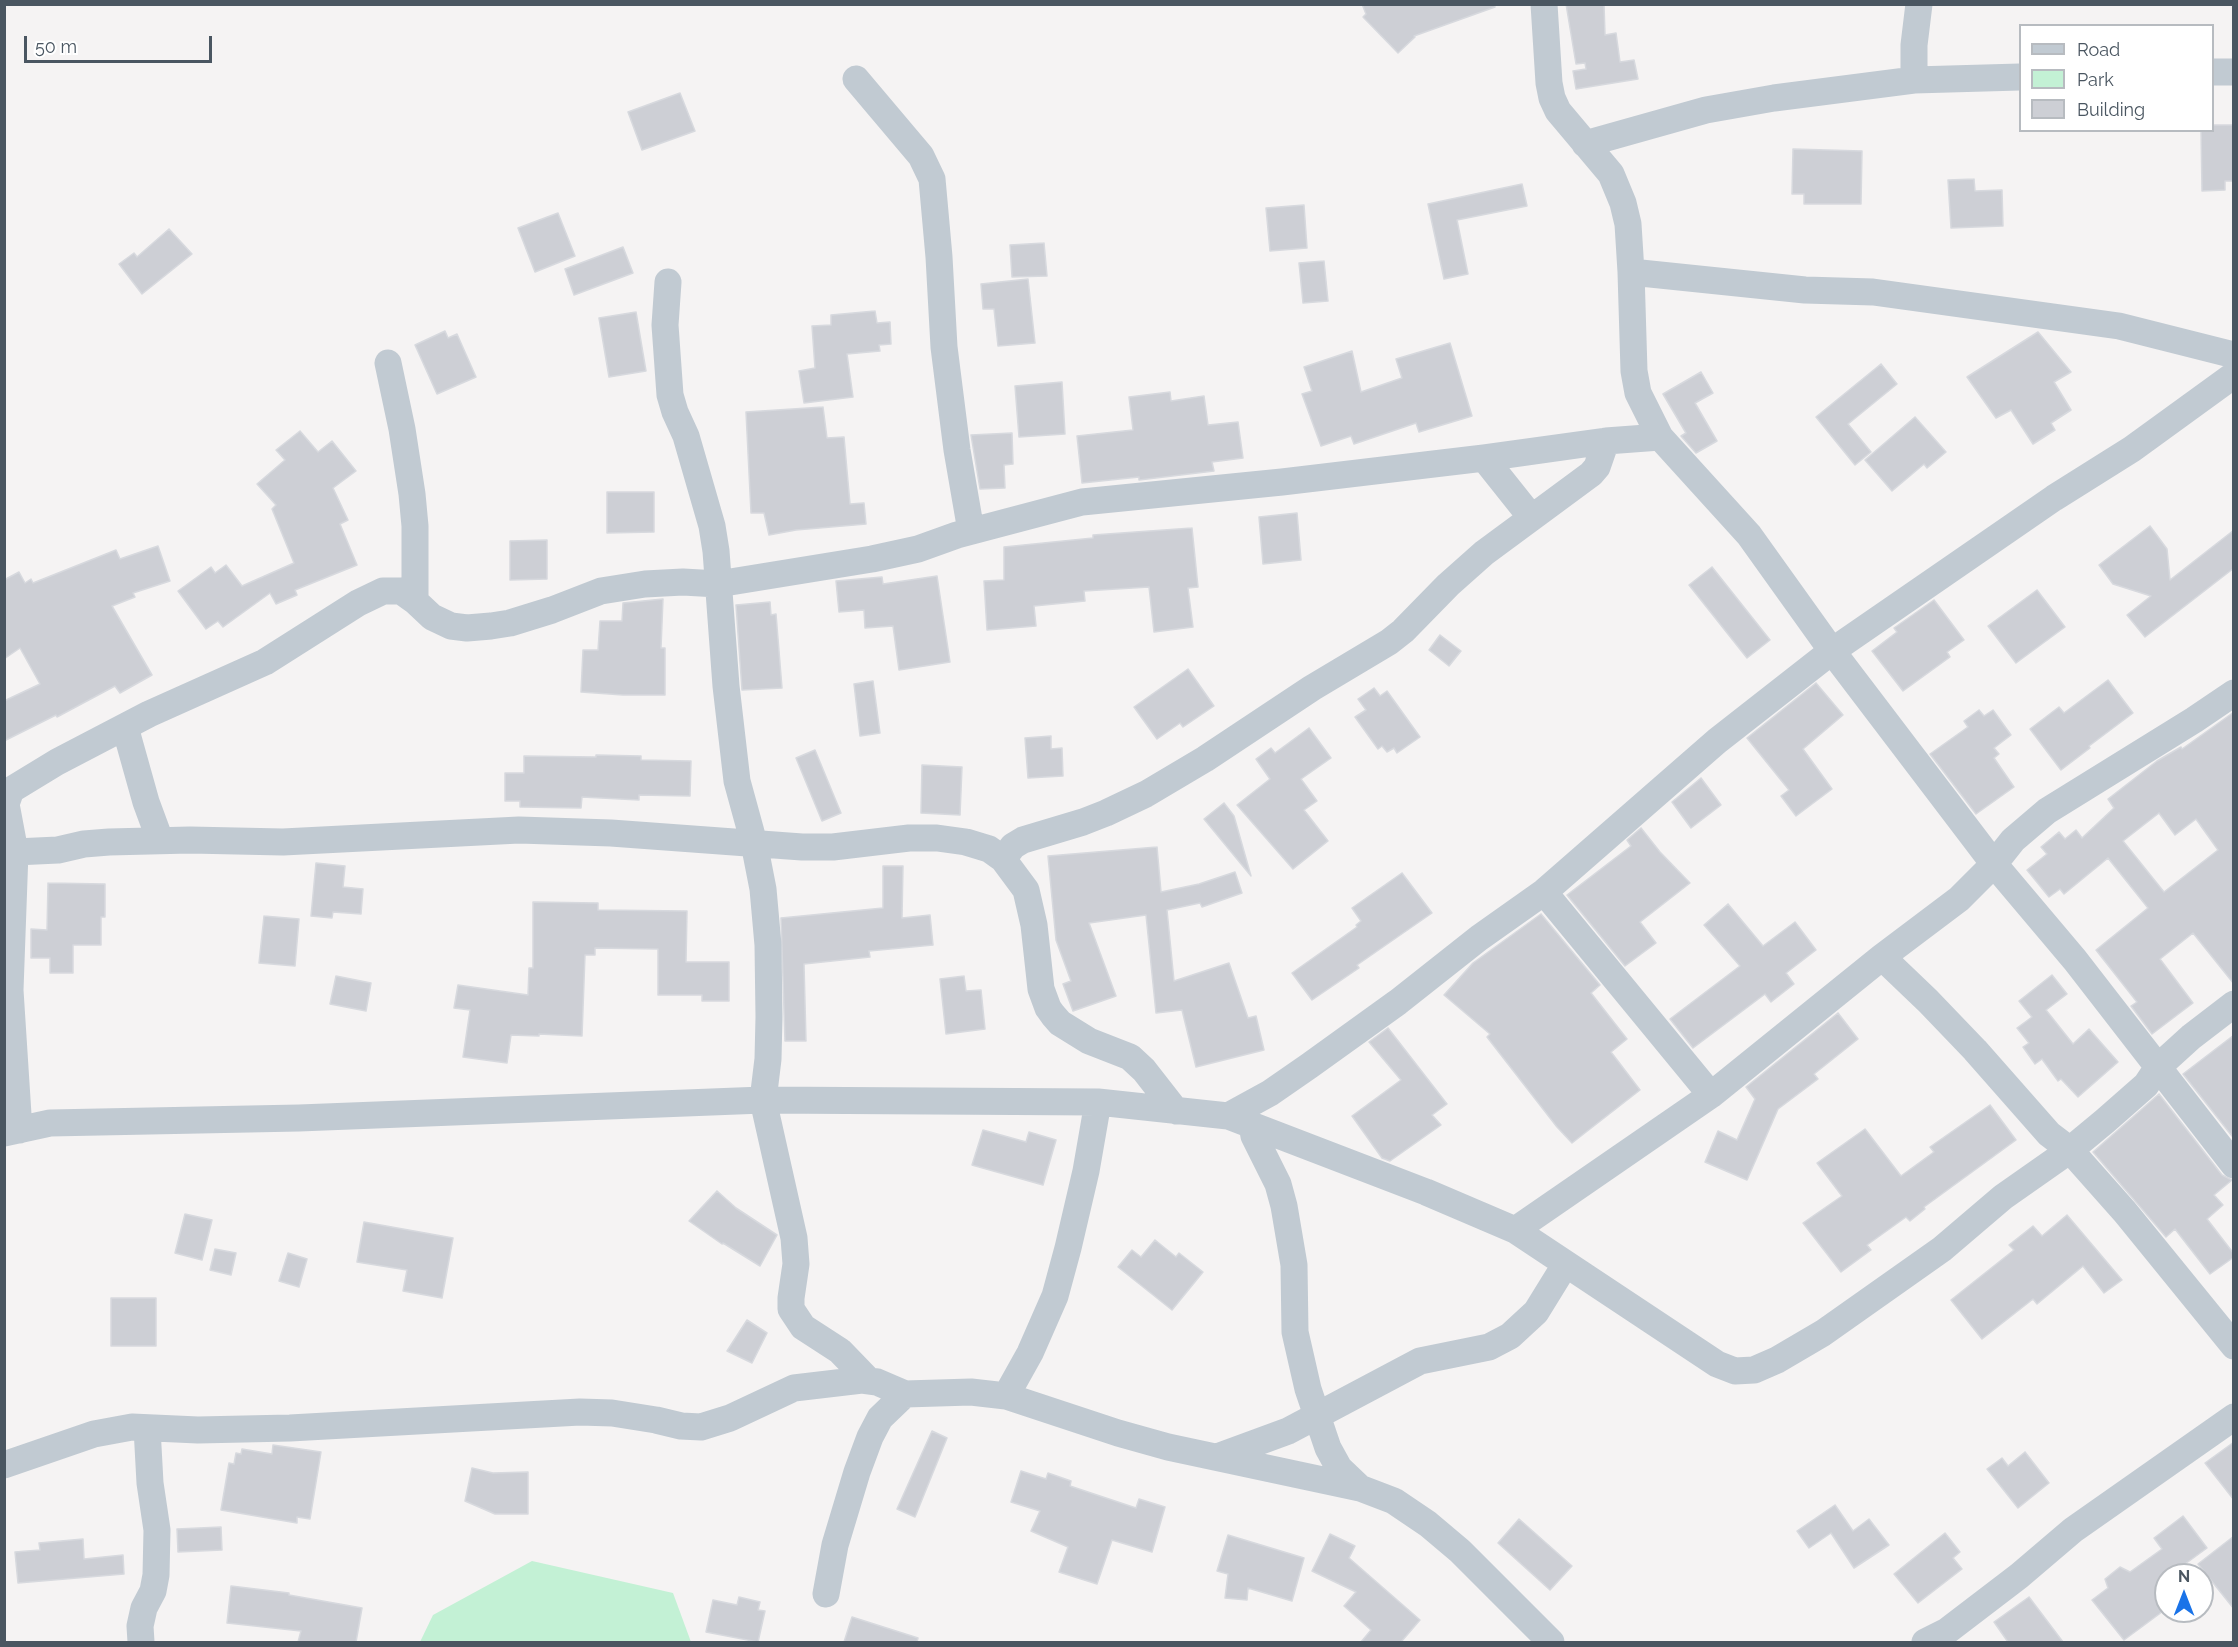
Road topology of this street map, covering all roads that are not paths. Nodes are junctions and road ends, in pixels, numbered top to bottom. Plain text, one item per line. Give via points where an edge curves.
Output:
1 (1544, 4) edge
2 (1919, 4) edge
3 (2214, 72) edge
4 (2234, 72) edge
5 (2019, 76) edge
6 (856, 79) dead end
7 (1914, 80) junction
8 (1585, 144) junction
9 (1631, 272) junction
10 (668, 282) dead end
11 (2234, 355) edge
12 (388, 363) dead end
13 (2234, 375) edge
14 (1660, 437) junction
15 (1606, 441) junction
16 (1484, 458) junction
17 (1531, 517) junction
18 (971, 531) junction
19 (718, 584) junction
20 (416, 601) junction
21 (1832, 651) junction
22 (2234, 693) edge
23 (125, 727) junction
24 (5, 804) edge
25 (160, 840) junction
26 (754, 843) junction
27 (15, 852) junction
28 (1003, 859) junction
29 (1994, 864) junction
30 (1544, 892) junction
31 (1882, 957) junction
32 (2234, 1004) edge
33 (2158, 1067) junction
34 (1711, 1095) junction
35 (763, 1100) junction
36 (1098, 1102) junction
37 (1176, 1111) junction
38 (1240, 1120) junction
39 (12, 1131) edge
40 (2070, 1150) junction
41 (2234, 1165) edge
42 (1515, 1230) junction
43 (1565, 1265) junction
44 (2234, 1346) edge
45 (869, 1381) junction
46 (905, 1394) junction
47 (1006, 1396) junction
48 (1316, 1417) junction
49 (2234, 1417) edge
50 (147, 1428) junction
51 (1220, 1456) junction
52 (4, 1465) edge
53 (1360, 1488) junction
54 (826, 1594) dead end
55 (1943, 1639) edge
56 (141, 1642) edge
57 (1551, 1642) edge

1 - 8 street via 1552,98
2 - 7 street
3 - 4 street
5 - 7 street
6 - 18 street via 921,156 932,179 945,357
7 - 8 street via 1706,110
8 - 9 street via 1617,187 1628,224
9 - 11 street via 1805,290 1873,292 2119,326
9 - 14 street via 1636,382 1647,415
10 - 19 street via 665,325 670,395 712,526
12 - 20 street via 412,494
13 - 21 street via 2132,449
14 - 15 street
14 - 21 street via 1749,535
15 - 16 street
15 - 17 street via 1591,474
16 - 17 street
16 - 18 street via 1102,499
17 - 28 street via 1484,553 1389,642 1146,794 1090,819 1023,840
18 - 19 street via 872,559
19 - 20 street via 645,584 601,591 510,623 467,628 432,617
19 - 26 street via 737,781
20 - 23 street via 401,591 383,591 265,662
21 - 29 street
21 - 30 street via 1717,741
22 - 29 street via 2047,811 2013,840
23 - 24 street via 17,785
23 - 25 street
24 - 27 street
25 - 26 street via 283,842 519,830
25 - 27 street
26 - 28 street via 833,847 937,838 989,849
26 - 35 street via 768,945 768,1059
27 - 39 street via 10,990
28 - 37 street via 1026,890 1041,989 1048,1008 1060,1023 1089,1041 1130,1057
29 - 31 street via 1959,899
29 - 33 street
30 - 34 street
30 - 38 street via 1270,1093
31 - 34 street
31 - 40 street via 1975,1050 2049,1134
32 - 33 street
33 - 40 street via 2146,1085
33 - 41 street
34 - 42 street
35 - 36 street
35 - 39 street via 299,1118 50,1123
35 - 45 street via 794,1238 796,1264 791,1309 803,1327 840,1351
36 - 37 street
36 - 47 street via 1055,1296
37 - 38 street
38 - 42 street
38 - 48 street via 1254,1136 1278,1184 1284,1206 1294,1265 1295,1332
40 - 43 street via 2003,1197 1942,1249 1823,1333 1754,1370 1735,1371 1717,1364
40 - 44 street
42 - 43 street
43 - 48 street via 1536,1312 1510,1336 1489,1347 1420,1361
45 - 46 street
45 - 50 street via 794,1388 701,1427 580,1412 290,1428
46 - 47 street via 971,1392
46 - 54 street via 880,1418 870,1437 835,1545
47 - 51 street via 1118,1433
48 - 51 street
48 - 53 street via 1339,1468
49 - 55 street via 2073,1530
50 - 52 street via 94,1434
50 - 56 street via 157,1530 156,1575 144,1608
51 - 53 street
53 - 57 street via 1394,1501 1428,1524

